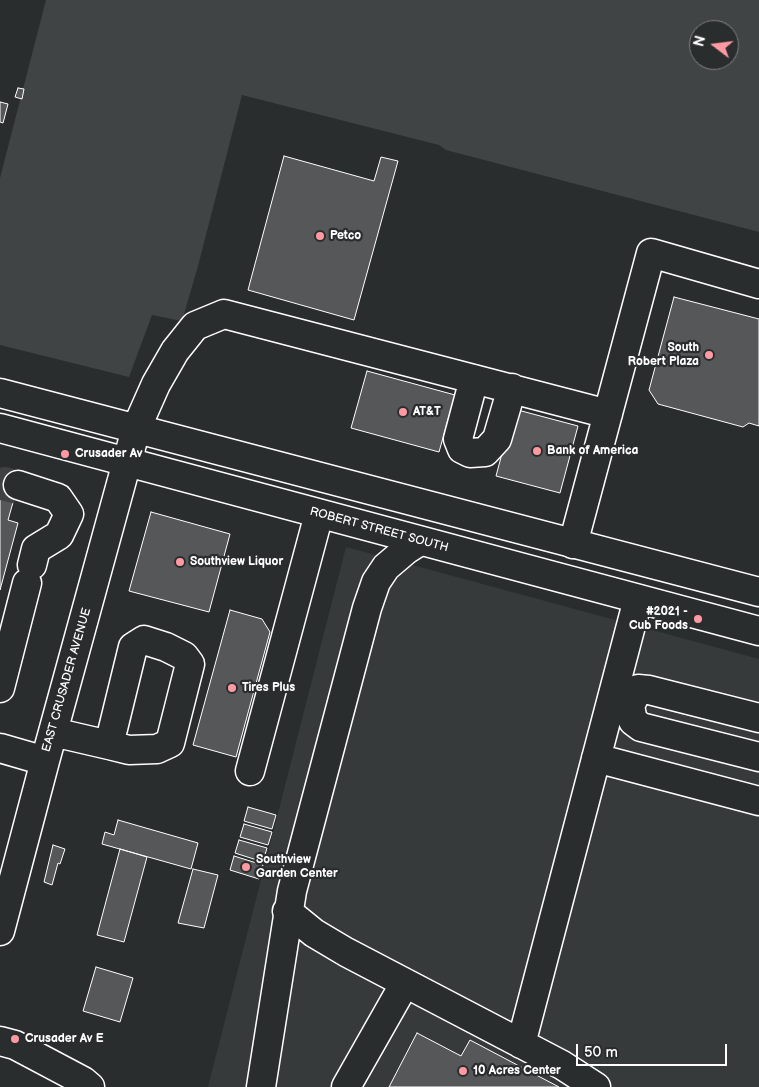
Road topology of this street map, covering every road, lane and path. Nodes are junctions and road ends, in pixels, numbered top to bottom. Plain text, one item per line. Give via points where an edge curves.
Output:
1 (759, 284) edge
2 (495, 384) junction
3 (0, 393) edge
4 (608, 414) junction
5 (0, 428) edge
6 (136, 429) junction
7 (127, 462) junction
8 (18, 485) tunnel mouth
9 (319, 514) junction
10 (420, 541) junction
11 (573, 544) junction
12 (532, 570) junction
13 (681, 572) junction
14 (759, 592) edge
15 (638, 599) junction
16 (759, 631) edge
17 (0, 688) edge
18 (759, 718) edge
19 (661, 731) junction
20 (53, 732) junction
21 (109, 745) dead end
22 (0, 748) edge
23 (759, 756) edge
24 (596, 758) junction
25 (44, 761) junction
26 (250, 771) dead end
27 (651, 772) junction
28 (759, 801) edge
29 (288, 911) junction
30 (0, 931) edge
31 (405, 983) junction
32 (0, 1040) edge
33 (521, 1044) junction
34 (266, 1086) edge
35 (90, 1087) edge
36 (346, 1087) edge
37 (596, 1087) edge

1 - 4 main road via 651,253
2 - 2 main road via 458,439 462,449 470,454 490,448 497,440
2 - 4 main road, EAST CRUSADER AVENUE
2 - 6 main road, EAST CRUSADER AVENUE via 224,314 196,326 175,351
3 - 6 main road
4 - 11 main road
5 - 7 main road, ROBERT STREET SOUTH
6 - 7 main road, EAST CRUSADER AVENUE
6 - 11 main road
7 - 9 main road, ROBERT STREET SOUTH
7 - 20 main road, EAST CRUSADER AVENUE
8 - 17 main road via 58,498 69,514 59,535 36,549
9 - 10 main road, ROBERT STREET SOUTH
9 - 26 main road
10 - 12 main road, ROBERT STREET SOUTH
10 - 29 main road via 386,567 374,588 339,709
11 - 12 main road via 563,557
11 - 13 main road
12 - 15 main road, ROBERT STREET SOUTH
13 - 14 main road
13 - 15 main road via 650,585
15 - 16 main road, ROBERT STREET SOUTH
15 - 24 main road
18 - 19 main road via 638,689 630,706 633,721 641,727
19 - 23 main road
19 - 27 main road
20 - 21 main road
20 - 25 main road, EAST CRUSADER AVENUE
22 - 25 main road
24 - 27 main road
24 - 33 main road
25 - 30 main road, EAST CRUSADER AVENUE
27 - 28 main road
29 - 31 main road via 314,933
29 - 34 main road
31 - 33 main road
31 - 36 main road
32 - 35 main road via 15,1045
33 - 37 main road

